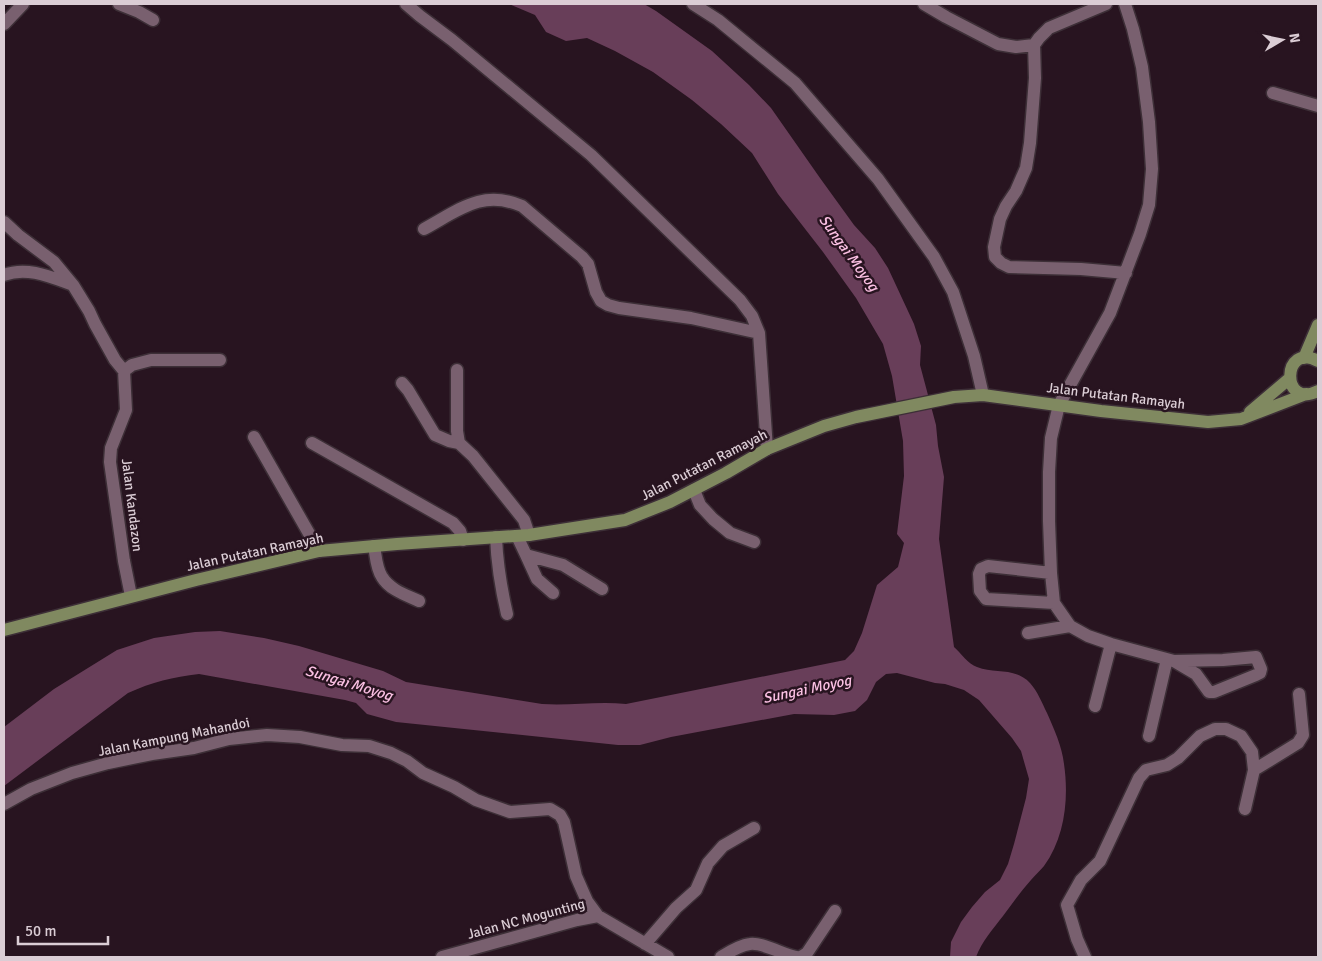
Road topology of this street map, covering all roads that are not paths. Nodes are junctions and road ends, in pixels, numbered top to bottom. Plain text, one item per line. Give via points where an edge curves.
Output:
1 (23, 4) edge
2 (119, 4) edge
3 (406, 4) edge
4 (693, 4) edge
5 (924, 4) edge
6 (1106, 4) edge
7 (1125, 4) edge
8 (153, 20) dead end
9 (4, 24) edge
10 (1034, 45) junction
11 (1273, 93) dead end
12 (1318, 106) edge
13 (4, 222) edge
14 (424, 229) dead end
15 (1126, 273) junction
16 (4, 275) edge
17 (73, 285) junction
18 (1318, 325) edge
19 (759, 333) junction
20 (1304, 358) junction
21 (220, 360) dead end
22 (1318, 361) edge
23 (457, 370) dead end
24 (124, 371) junction
25 (1290, 378) junction
26 (402, 383) dead end
27 (984, 394) junction
28 (1314, 394) edge
29 (1059, 405) junction
30 (1241, 419) junction
31 (254, 437) dead end
32 (312, 443) dead end
33 (459, 443) junction
34 (767, 449) junction
35 (694, 490) junction
36 (523, 535) junction
37 (496, 537) junction
38 (463, 540) junction
39 (754, 542) dead end
40 (374, 546) junction
41 (319, 552) junction
42 (526, 555) junction
43 (1051, 573) junction
44 (602, 589) dead end
45 (553, 593) dead end
46 (131, 596) junction
47 (419, 601) dead end
48 (1054, 603) junction
49 (507, 614) dead end
50 (1070, 626) junction
51 (4, 630) edge
52 (1028, 633) dead end
53 (1111, 644) junction
54 (1171, 660) junction
55 (1203, 660) junction
56 (1196, 674) junction
57 (1299, 694) dead end
58 (1096, 706) dead end
59 (1150, 736) dead end
60 (1254, 770) junction
61 (4, 804) edge
62 (1245, 809) dead end
63 (754, 828) dead end
64 (835, 911) dead end
65 (598, 916) junction
66 (646, 944) junction
67 (457, 955) edge
68 (442, 957) edge
69 (668, 957) edge
70 (721, 957) edge
71 (1085, 957) edge

1 - 9 street
2 - 8 street
3 - 19 street via 612,175 740,300
4 - 27 street via 718,20 795,83 878,179 934,257 953,292
5 - 10 street via 998,44
6 - 10 street via 1049,28
7 - 15 street via 1142,68 1152,168 1149,205
10 - 15 street via 1035,78 1026,168 1000,219 995,257 1009,267
11 - 12 street
13 - 17 street via 54,262
14 - 19 street via 473,202 489,199 513,202 522,206 588,264 596,292 608,305
15 - 29 street via 1106,320
16 - 17 street via 32,272
17 - 24 street
18 - 20 main road
19 - 34 street
20 - 22 main road
20 - 25 main road via 1292,366
21 - 24 street via 151,360 132,365
23 - 33 street
24 - 46 street, Jalan Kandazon via 126,410 111,448 110,462
25 - 28 main road via 1295,389
25 - 30 main road
26 - 33 street via 436,435
27 - 29 main road, Jalan Putatan Ramayah
27 - 34 main road, Jalan Putatan Ramayah via 856,417
28 - 30 main road, Jalan Putatan Ramayah
29 - 30 main road, Jalan Putatan Ramayah via 1208,422
29 - 43 street via 1051,438
31 - 41 street
32 - 38 street via 453,523
33 - 36 street via 524,520
34 - 35 main road, Jalan Putatan Ramayah
35 - 36 main road, Jalan Putatan Ramayah via 625,520
35 - 39 street via 700,505 713,519 730,533
36 - 37 main road, Jalan Putatan Ramayah
36 - 42 street
37 - 38 main road, Jalan Putatan Ramayah
37 - 49 street via 497,563
38 - 40 main road, Jalan Putatan Ramayah
40 - 41 main road, Jalan Putatan Ramayah
40 - 47 street via 382,577 396,591
41 - 46 main road, Jalan Putatan Ramayah
42 - 44 street via 563,565
42 - 45 street via 537,579
43 - 48 street
43 - 48 street via 988,566 979,574 980,591 986,599
46 - 51 main road, Jalan Putatan Ramayah
48 - 50 street
50 - 52 street
50 - 53 street
53 - 54 street
53 - 58 street
54 - 55 street
54 - 56 street
54 - 59 street
55 - 56 street
55 - 56 street via 1256,657 1261,669 1256,675 1214,692 1209,692
57 - 60 street via 1303,735 1298,743
60 - 62 street
60 - 71 street via 1252,752 1241,736 1226,729 1215,729 1200,736 1167,765 1146,770 1139,778 1100,861 1081,880 1067,905
61 - 65 street, Jalan Kampung Mahandoi via 72,773 229,739 267,735 369,746 407,761 423,773 476,800 510,812 550,809 560,815 576,876
63 - 66 street via 722,846 708,864 696,890
64 - 70 street via 807,953 800,957 748,944
65 - 66 street, Jalan NC Mogunting
65 - 67 street, Jalan NC Mogunting
66 - 69 street, Jalan NC Mogunting
67 - 68 street, Jalan NC Mogunting

